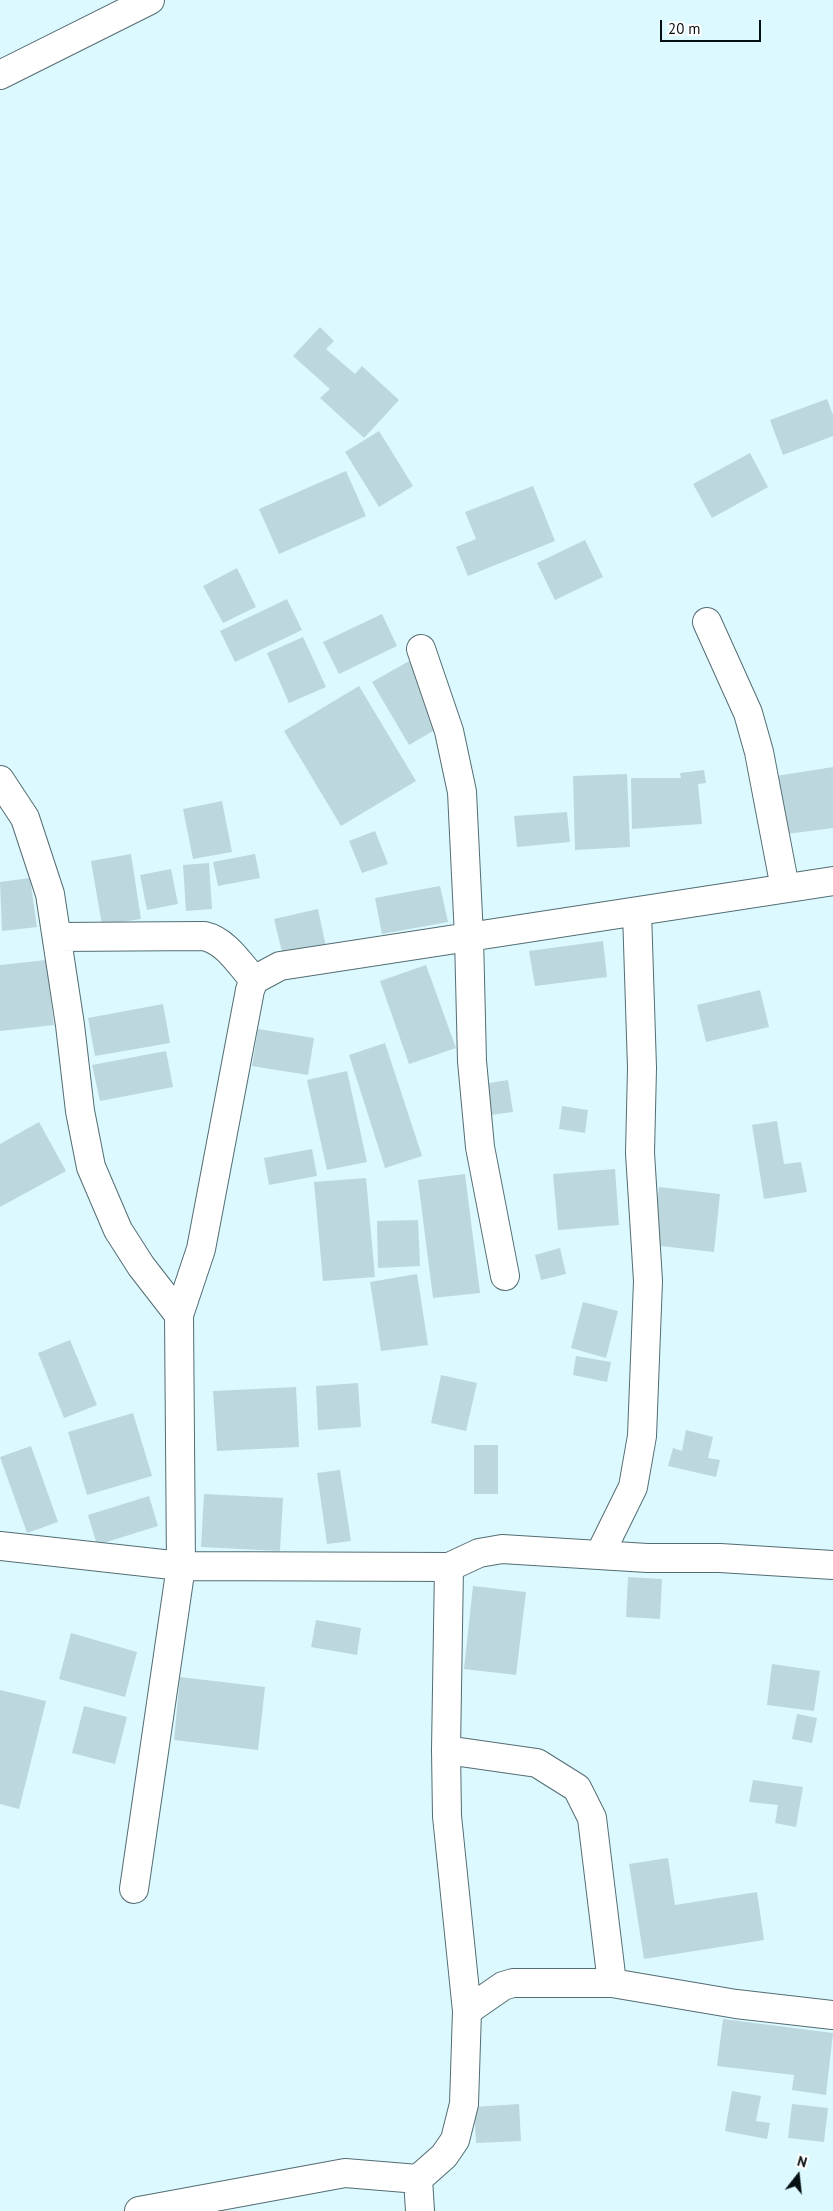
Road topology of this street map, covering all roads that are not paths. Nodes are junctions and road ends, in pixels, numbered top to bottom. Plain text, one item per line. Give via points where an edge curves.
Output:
1 (150, 0) edge
2 (0, 75) edge
3 (707, 622) dead end
4 (421, 649) dead end
5 (0, 780) edge
6 (833, 881) edge
7 (785, 888) junction
8 (636, 912) junction
9 (58, 937) junction
10 (469, 937) junction
11 (254, 980) junction
12 (505, 1276) dead end
13 (179, 1314) junction
14 (0, 1546) edge
15 (600, 1554) junction
16 (833, 1565) edge
17 (181, 1566) junction
18 (449, 1567) junction
19 (446, 1750) junction
20 (134, 1889) dead end
21 (612, 1983) junction
22 (467, 2011) junction
23 (833, 2014) edge
24 (418, 2179) junction
25 (139, 2211) edge
26 (420, 2211) edge

1 - 2 street
3 - 7 street via 748,713 759,752
4 - 10 street via 449,731 462,792
5 - 9 street via 25,818 50,894
6 - 7 street
7 - 8 street
8 - 10 street
8 - 15 street via 642,1068 640,1153 648,1281 642,1436 633,1487
9 - 11 street via 214,938
9 - 13 street via 80,1111 91,1166 118,1230 141,1266
10 - 11 street via 280,966
10 - 12 street via 472,1061 480,1147
11 - 13 street via 201,1249
13 - 17 street
14 - 17 street
15 - 16 street
15 - 18 street via 502,1549 479,1553
17 - 18 street
17 - 20 street
18 - 19 street
19 - 21 street via 537,1763 577,1788 592,1818
19 - 22 street via 448,1835
21 - 22 street via 513,1983 503,1986
21 - 23 street via 736,2004
22 - 24 street via 464,2104 455,2140 444,2156
24 - 25 street via 345,2173
24 - 26 street

